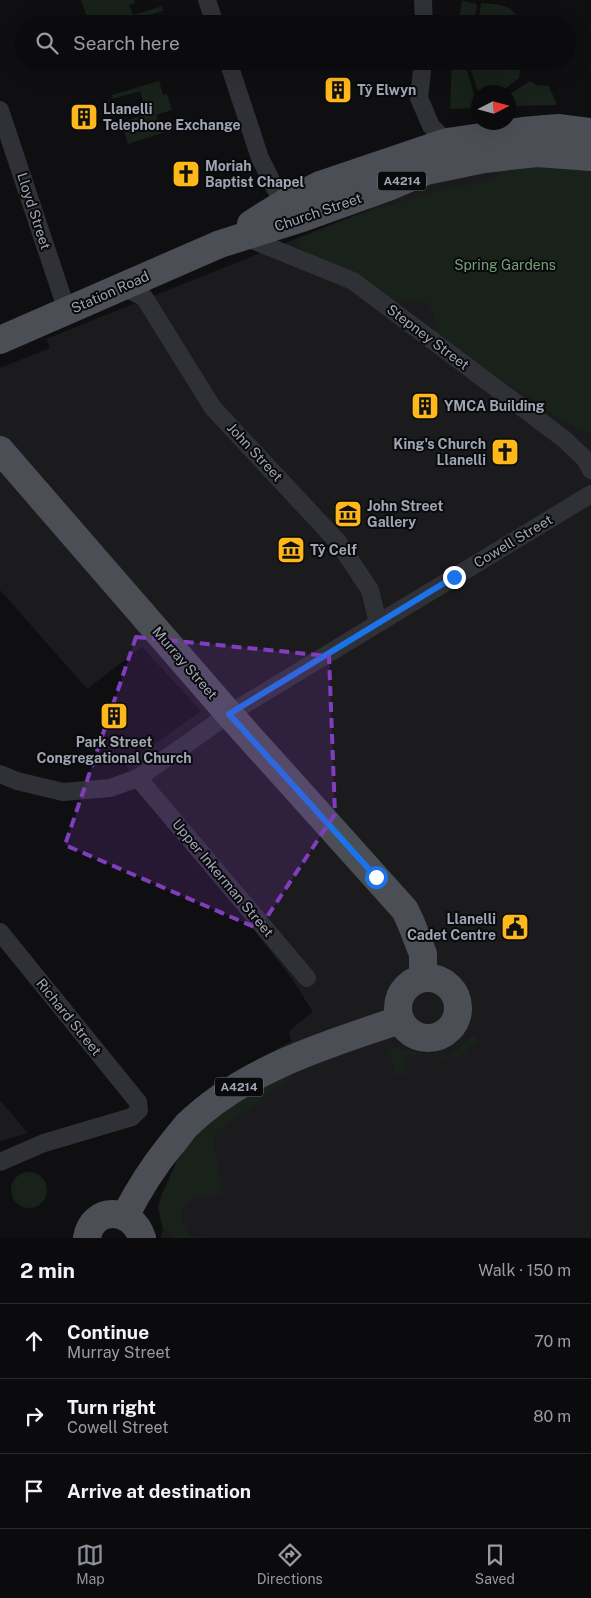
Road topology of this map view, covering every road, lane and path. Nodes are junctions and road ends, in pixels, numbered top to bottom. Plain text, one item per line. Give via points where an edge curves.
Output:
1 (207, 0) edge
2 (422, 0) edge
3 (212, 15) edge
4 (423, 15) edge
5 (231, 70) edge
6 (422, 70) edge
7 (0, 110) edge
8 (591, 132) edge
9 (447, 142) junction
10 (591, 157) edge
11 (291, 212) junction
12 (232, 240) junction
13 (122, 287) junction
14 (67, 311) junction
15 (0, 340) edge
16 (0, 450) edge
17 (591, 470) edge
18 (591, 494) edge
19 (378, 623) junction
20 (229, 714) junction
21 (0, 774) edge
22 (138, 778) junction
23 (0, 932) edge
24 (307, 978) dead end
25 (423, 978) junction
26 (400, 1020) junction
27 (0, 1162) edge
28 (125, 1216) junction
29 (87, 1238) edge
30 (142, 1238) edge

1 - 3 street
2 - 4 street
5 - 11 street via 260,158
6 - 9 street via 419,98 431,126
7 - 14 street, Lloyd Street
8 - 9 main road, A4214 via 558,128
9 - 11 main road, A4214 via 320,185
10 - 11 main road, Church Street / A4214 via 537,153 484,159 426,171 388,187
11 - 12 main road, A4214
12 - 13 main road, Station Road / A4214
12 - 17 street, Stepney Street via 353,281 564,438 585,459
13 - 14 main road, Station Road / A4214
13 - 19 street, John Street via 144,297 213,408 338,542 370,590
14 - 15 main road, Station Road / A4214
16 - 20 main road, Murray Street
18 - 19 street, Cowell Street
19 - 20 street, Cowell Street
20 - 22 street, Cowell Street
20 - 25 main road, Murray Street via 405,910 423,954
21 - 22 street, Cowell Street via 17,782 63,792 110,788
22 - 24 street, Upper Inkerman Street
23 - 27 street, Richard Street via 138,1102 139,1110 132,1118 44,1143
25 - 26 main road via 406,988 399,1000
25 - 26 main road via 440,980 450,987 456,997 457,1018 450,1029 429,1039 413,1034
26 - 28 main road, A4214 via 293,1057 213,1103 187,1126 162,1156
28 - 29 main road via 110,1214 100,1218 92,1224
28 - 30 main road via 134,1222

